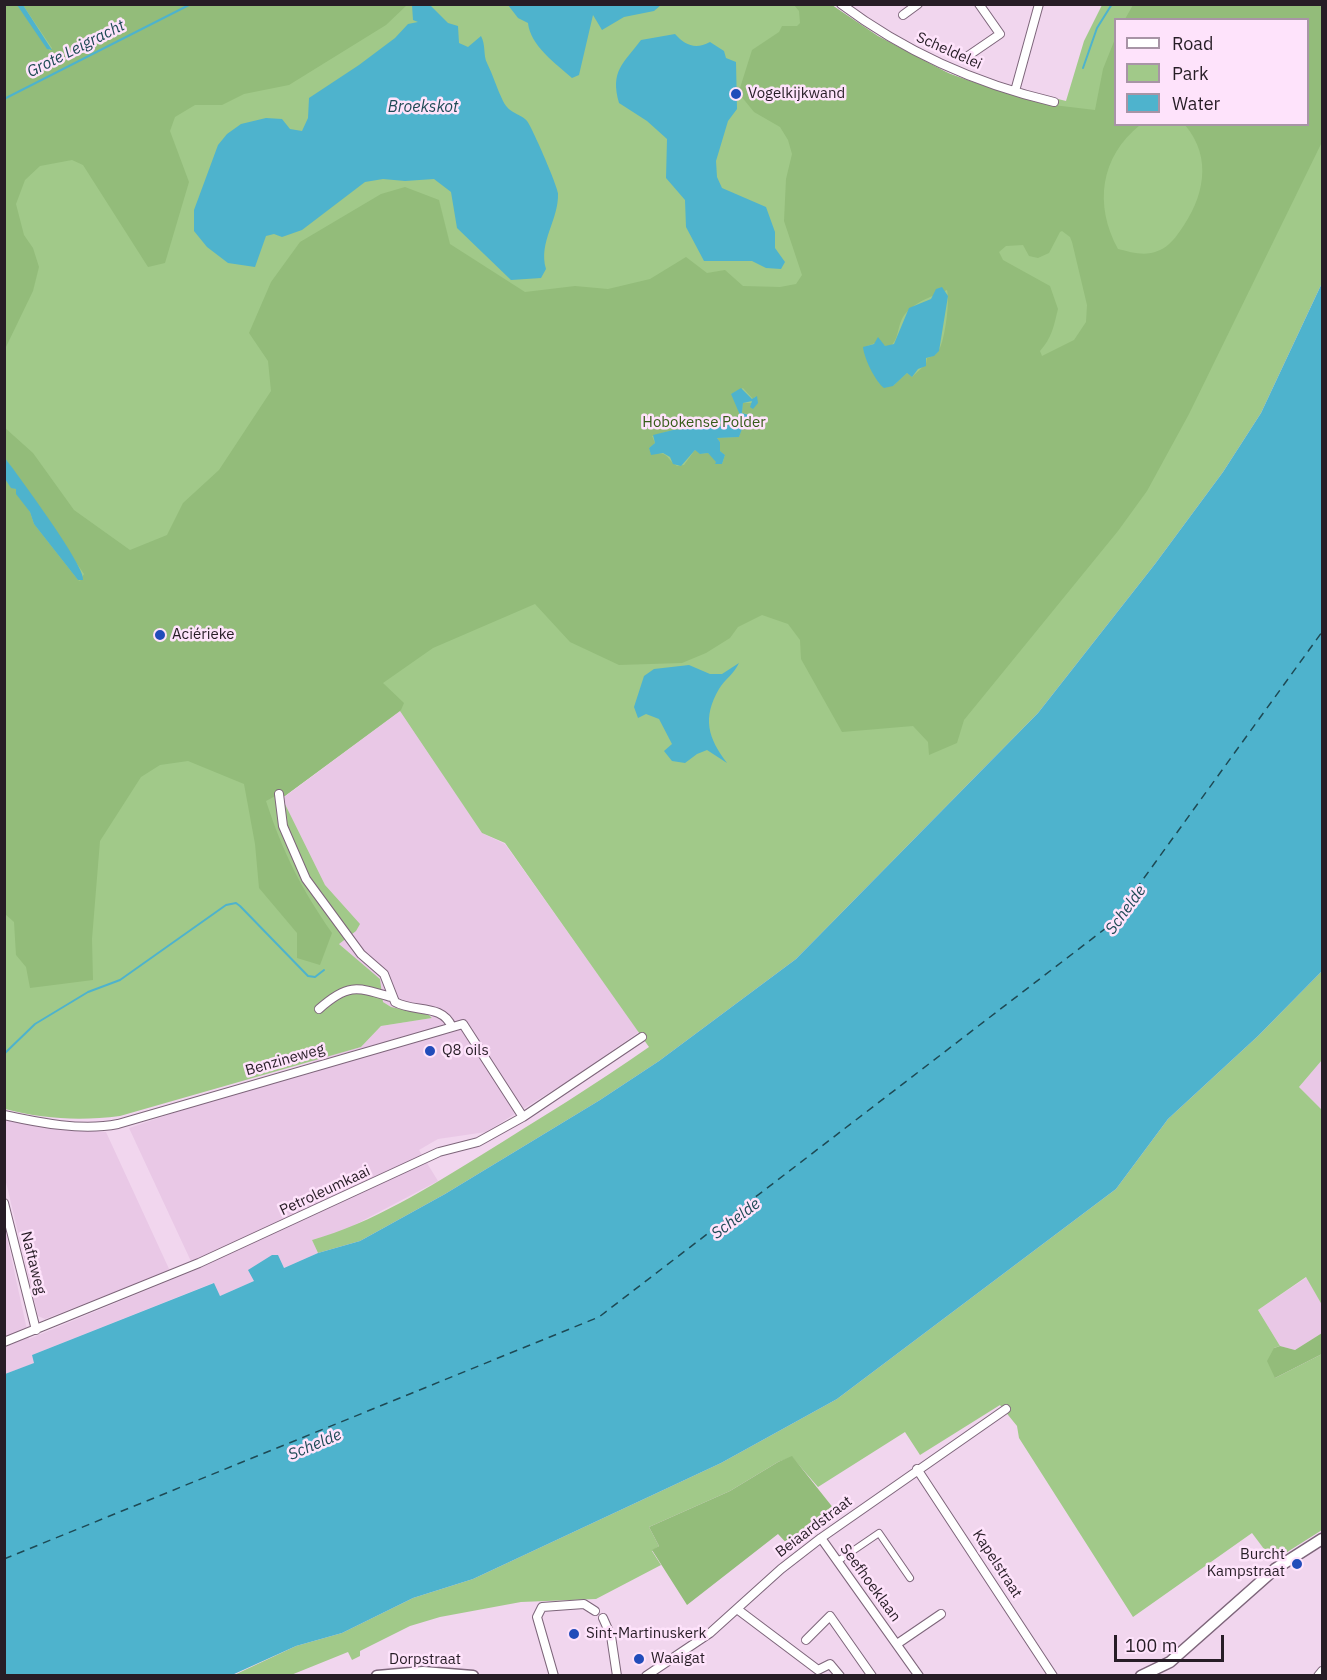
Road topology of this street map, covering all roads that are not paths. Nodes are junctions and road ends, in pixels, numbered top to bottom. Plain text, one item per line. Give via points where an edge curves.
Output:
1 (841, 4) edge
2 (918, 4) edge
3 (979, 4) edge
4 (1039, 4) edge
5 (903, 15) dead end
6 (965, 58) dead end
7 (1015, 91) junction
8 (1054, 102) dead end
9 (279, 794) dead end
10 (391, 997) junction
11 (320, 1009) dead end
12 (452, 1027) junction
13 (642, 1037) dead end
14 (4, 1115) edge
15 (523, 1117) junction
16 (4, 1203) edge
17 (9, 1237) edge
18 (36, 1330) junction
19 (4, 1342) edge
20 (1006, 1409) dead end
21 (917, 1469) junction
22 (821, 1538) junction
23 (1323, 1539) edge
24 (838, 1562) junction
25 (910, 1578) dead end
26 (737, 1609) junction
27 (596, 1611) dead end
28 (941, 1614) dead end
29 (603, 1618) dead end
30 (806, 1640) dead end
31 (897, 1644) junction
32 (1323, 1671) edge
33 (377, 1676) edge
34 (473, 1676) edge
35 (554, 1676) edge
36 (617, 1676) edge
37 (646, 1676) edge
38 (840, 1676) edge
39 (872, 1676) edge
40 (919, 1676) edge
41 (1053, 1676) edge
42 (1141, 1676) edge
43 (1318, 1676) edge

1 - 7 street, Scheldelei via 876,29 942,65
2 - 5 street
3 - 6 street via 1000,34
4 - 7 street
7 - 8 street, Scheldelei
9 - 10 street via 283,826 306,879 361,954 384,974
10 - 11 street via 364,988 350,989 335,995
10 - 12 street via 400,1005 444,1014
12 - 14 street, Benzineweg via 118,1124 80,1125
12 - 15 street via 462,1024
13 - 15 street, Petroleumkaai
15 - 18 street, Petroleumkaai via 478,1142 439,1152 199,1263
16 - 17 street, Naftaweg
17 - 18 street, Naftaweg
18 - 19 street, Petroleumkaai
20 - 21 street, Beiaardstraat
21 - 22 street, Beiaardstraat
21 - 41 street, Kapelstraat
22 - 24 street, Seefhoeklaan
22 - 26 street, Beiaardstraat
23 - 42 street via 1275,1569 1170,1662
24 - 25 street via 879,1533
24 - 31 street, Seefhoeklaan
26 - 37 street, Beiaardstraat via 710,1633
26 - 38 street via 818,1670 830,1664
27 - 35 street via 584,1604 542,1607 537,1617
28 - 31 street, Seefhoeklaan
29 - 36 street via 611,1636
30 - 39 street via 830,1616
31 - 40 street, Seefhoeklaan
32 - 43 street
33 - 34 street, Dorpstraat via 423,1672

